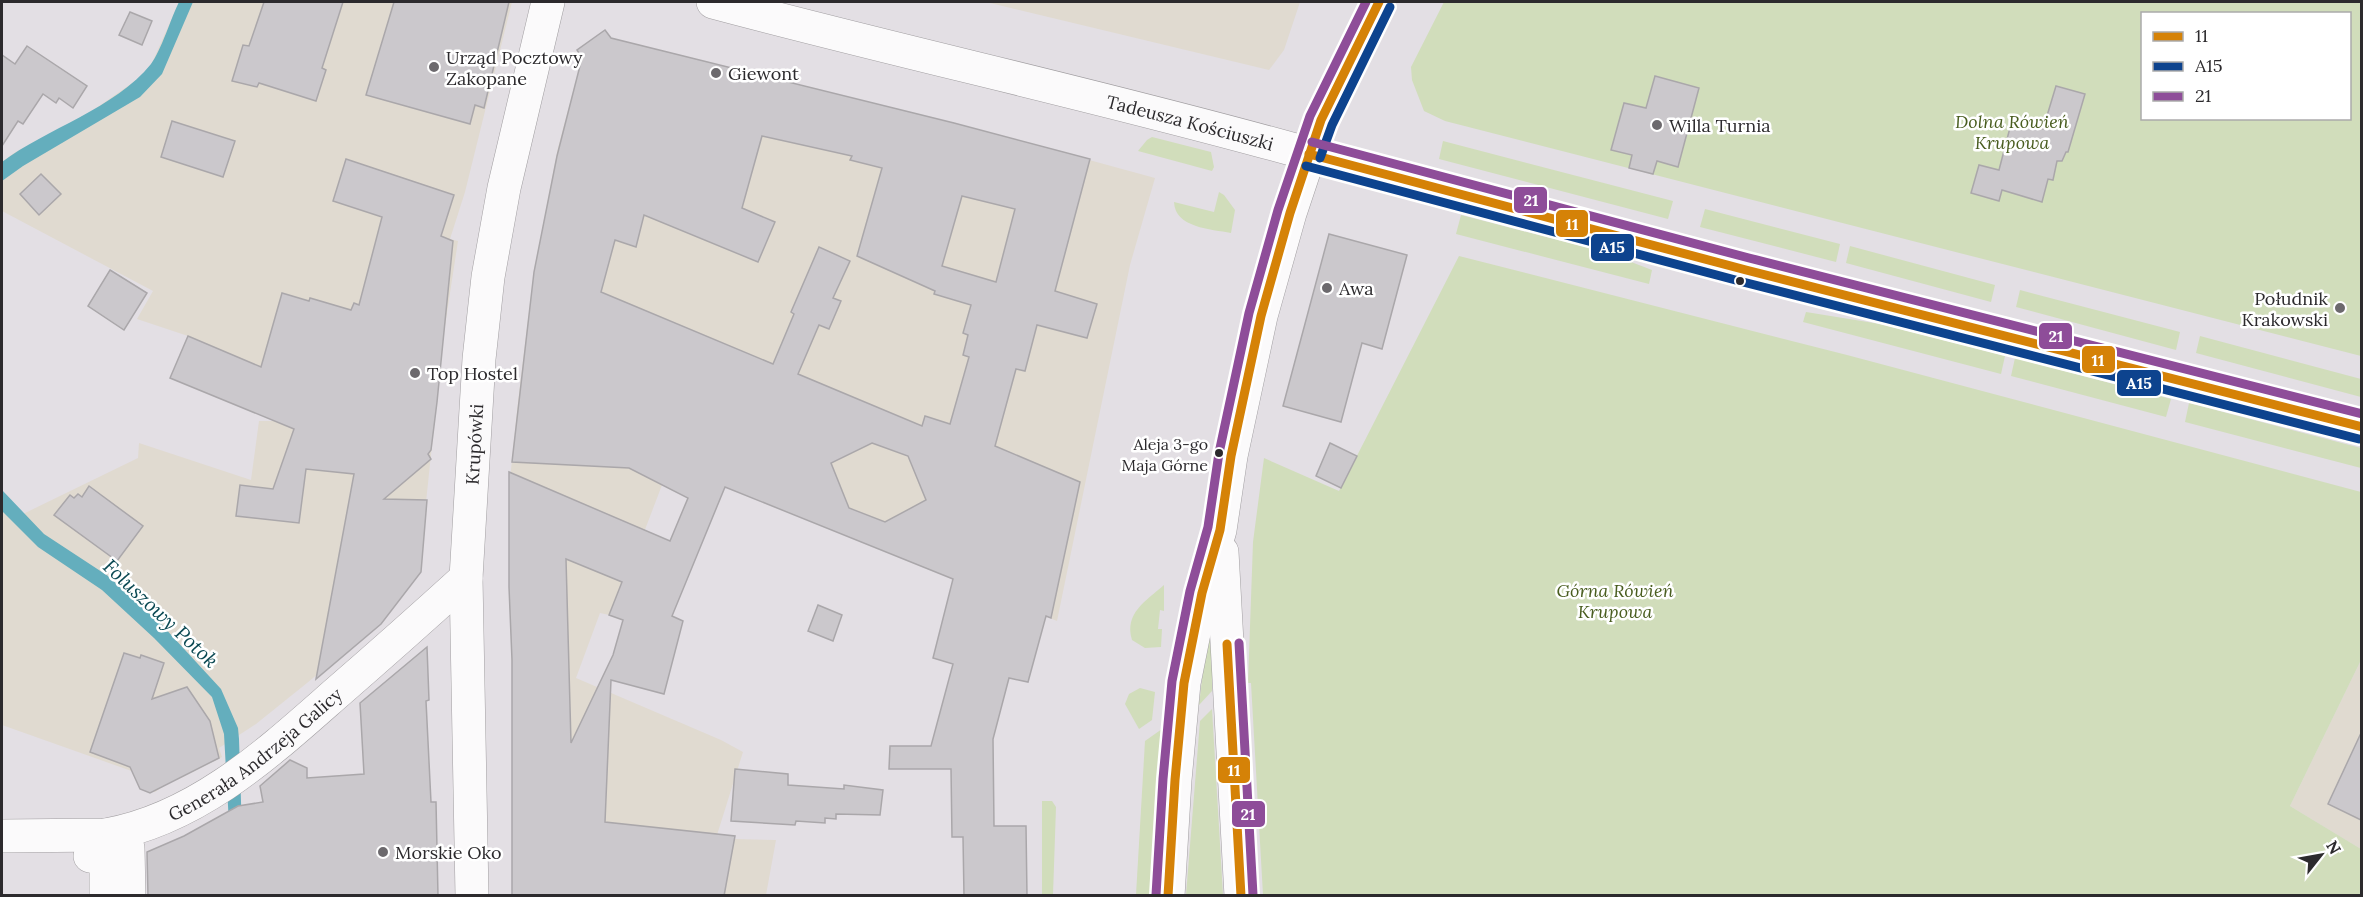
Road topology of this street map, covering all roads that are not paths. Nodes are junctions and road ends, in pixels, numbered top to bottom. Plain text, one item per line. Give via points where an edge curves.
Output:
1 (548, 2) edge
2 (713, 2) edge
3 (1379, 2) edge
4 (1309, 154) junction
5 (2361, 427) edge
6 (1220, 530) junction
7 (466, 578) junction
8 (2, 836) edge
9 (106, 844) junction
10 (2, 859) edge
11 (106, 896) edge
12 (129, 896) edge
13 (472, 896) edge
14 (1168, 896) edge
15 (1241, 896) edge

1 - 7 street, Krupówki via 504,188 488,277 477,383
2 - 4 street, Tadeusza Kościuszki via 1137,107
3 - 4 street via 1321,120
4 - 5 street, Tadeusza Kościuszki
4 - 6 street via 1261,316
6 - 14 street via 1202,593 1184,683
6 - 15 street
7 - 9 street, Generała Andrzeja Galicy via 250,765 170,815
7 - 13 street, Krupówki
8 - 9 street, Generała Andrzeja Galicy
9 - 10 street via 85,857
9 - 11 street
9 - 12 street via 128,848

